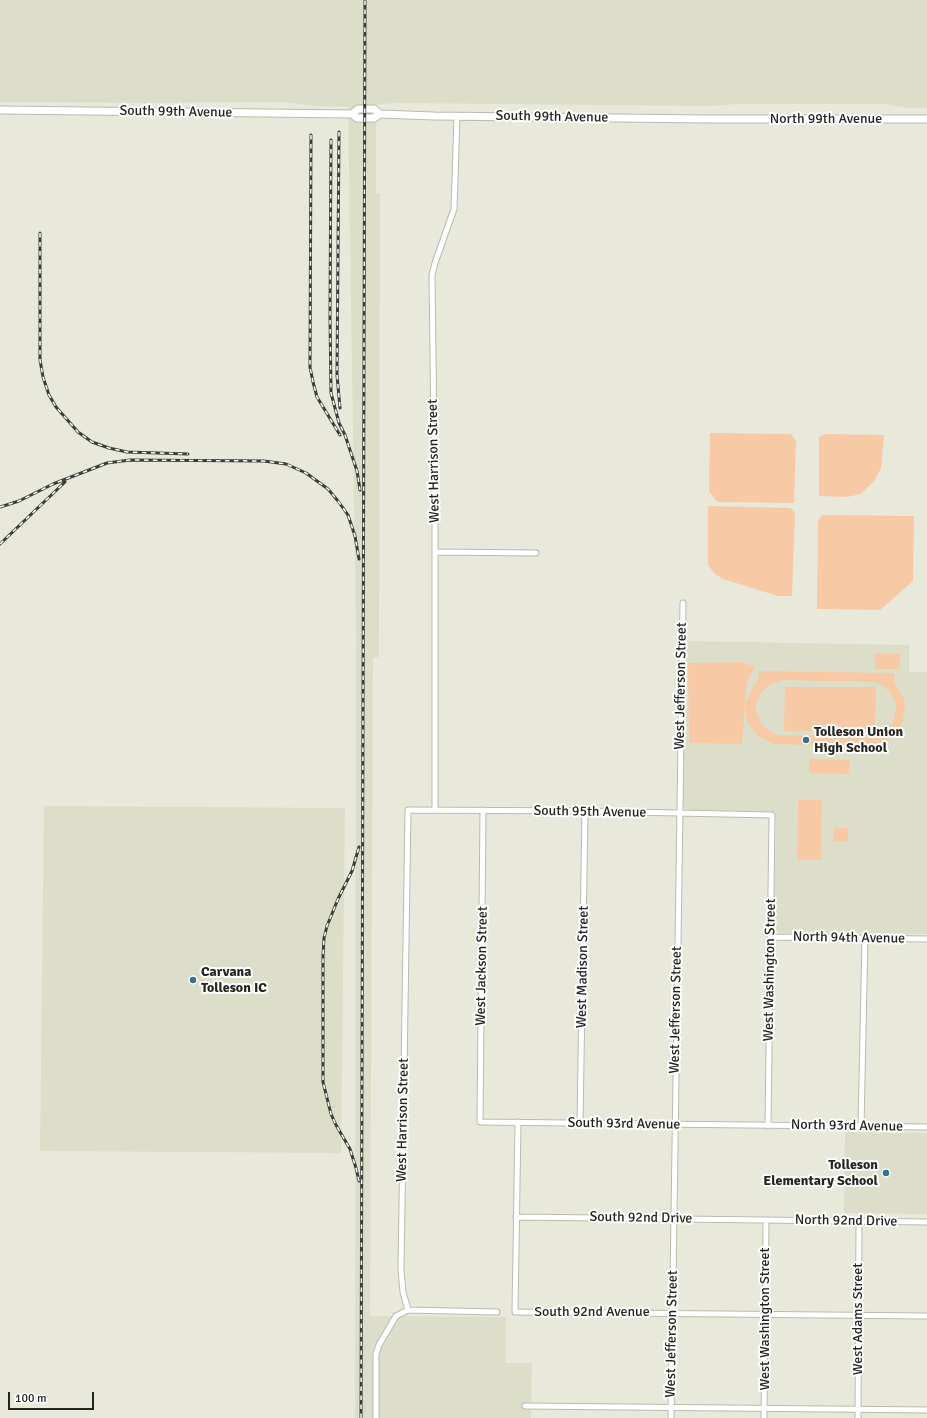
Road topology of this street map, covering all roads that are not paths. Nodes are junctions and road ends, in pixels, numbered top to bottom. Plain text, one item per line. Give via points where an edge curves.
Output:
1 (0, 110) edge
2 (457, 116) junction
3 (724, 119) joint
4 (927, 119) edge
5 (435, 552) junction
6 (536, 554) dead end
7 (683, 603) dead end
8 (408, 810) joint
9 (434, 810) junction
10 (483, 810) junction
11 (584, 811) junction
12 (679, 813) junction
13 (772, 814) joint
14 (771, 937) junction
15 (864, 938) junction
16 (927, 939) edge
17 (480, 1122) joint
18 (518, 1122) junction
19 (580, 1123) junction
20 (675, 1124) junction
21 (768, 1126) junction
22 (861, 1126) junction
23 (927, 1127) edge
24 (516, 1217) junction
25 (674, 1218) junction
26 (766, 1220) junction
27 (859, 1220) junction
28 (927, 1222) edge
29 (408, 1310) junction
30 (497, 1312) dead end
31 (672, 1313) junction
32 (765, 1314) junction
33 (858, 1315) junction
34 (927, 1316) edge
35 (525, 1406) dead end
36 (671, 1408) junction
37 (764, 1408) junction
38 (858, 1410) junction
39 (927, 1410) edge
40 (376, 1418) edge
41 (671, 1418) edge
42 (764, 1418) edge
43 (858, 1418) edge

1 - 2 main road, South 99th Avenue via 352,114 357,118 374,118 380,114
2 - 3 main road, South 99th Avenue
2 - 5 street, West Harrison Street via 454,209 432,275
3 - 4 main road, North 99th Avenue
5 - 6 street
5 - 9 street, West Harrison Street
7 - 12 street, West Jefferson Street
8 - 9 street, South 95th Avenue
8 - 29 street, West Harrison Street via 401,1270
9 - 10 street, South 95th Avenue
10 - 11 street, South 95th Avenue
10 - 17 street, West Jackson Street
11 - 12 street, South 95th Avenue
11 - 19 street, West Madison Street
12 - 13 street, South 95th Avenue
12 - 20 street, West Jefferson Street
13 - 14 street, West Washington Street
14 - 15 street, North 94th Avenue
14 - 21 street, West Washington Street
15 - 16 street, North 94th Avenue
15 - 22 street
17 - 18 street, South 93rd Avenue
18 - 19 street, South 93rd Avenue
18 - 24 street
19 - 20 street, South 93rd Avenue
20 - 21 street, South 93rd Avenue
20 - 25 street, West Jefferson Street
21 - 22 street, North 93rd Avenue
22 - 23 street, North 93rd Avenue
24 - 25 street, South 92nd Drive
24 - 31 street, South 92nd Avenue via 515,1312
25 - 26 street, South 92nd Drive
25 - 31 street, West Jefferson Street
26 - 27 street, North 92nd Drive
26 - 32 street, West Washington Street
27 - 28 street, North 92nd Drive
27 - 33 street, West Adams Street
29 - 30 street
29 - 40 street via 396,1316 376,1354
31 - 32 street, South 92nd Avenue
31 - 36 street, West Jefferson Street
32 - 33 street, South 92nd Avenue
32 - 37 street, West Washington Street
33 - 34 street, South 92nd Avenue
33 - 38 street, West Adams Street
35 - 36 street
36 - 37 street
36 - 41 street, West Jefferson Street
37 - 38 street
37 - 42 street, West Washington Street
38 - 39 street
38 - 43 street, West Adams Street

